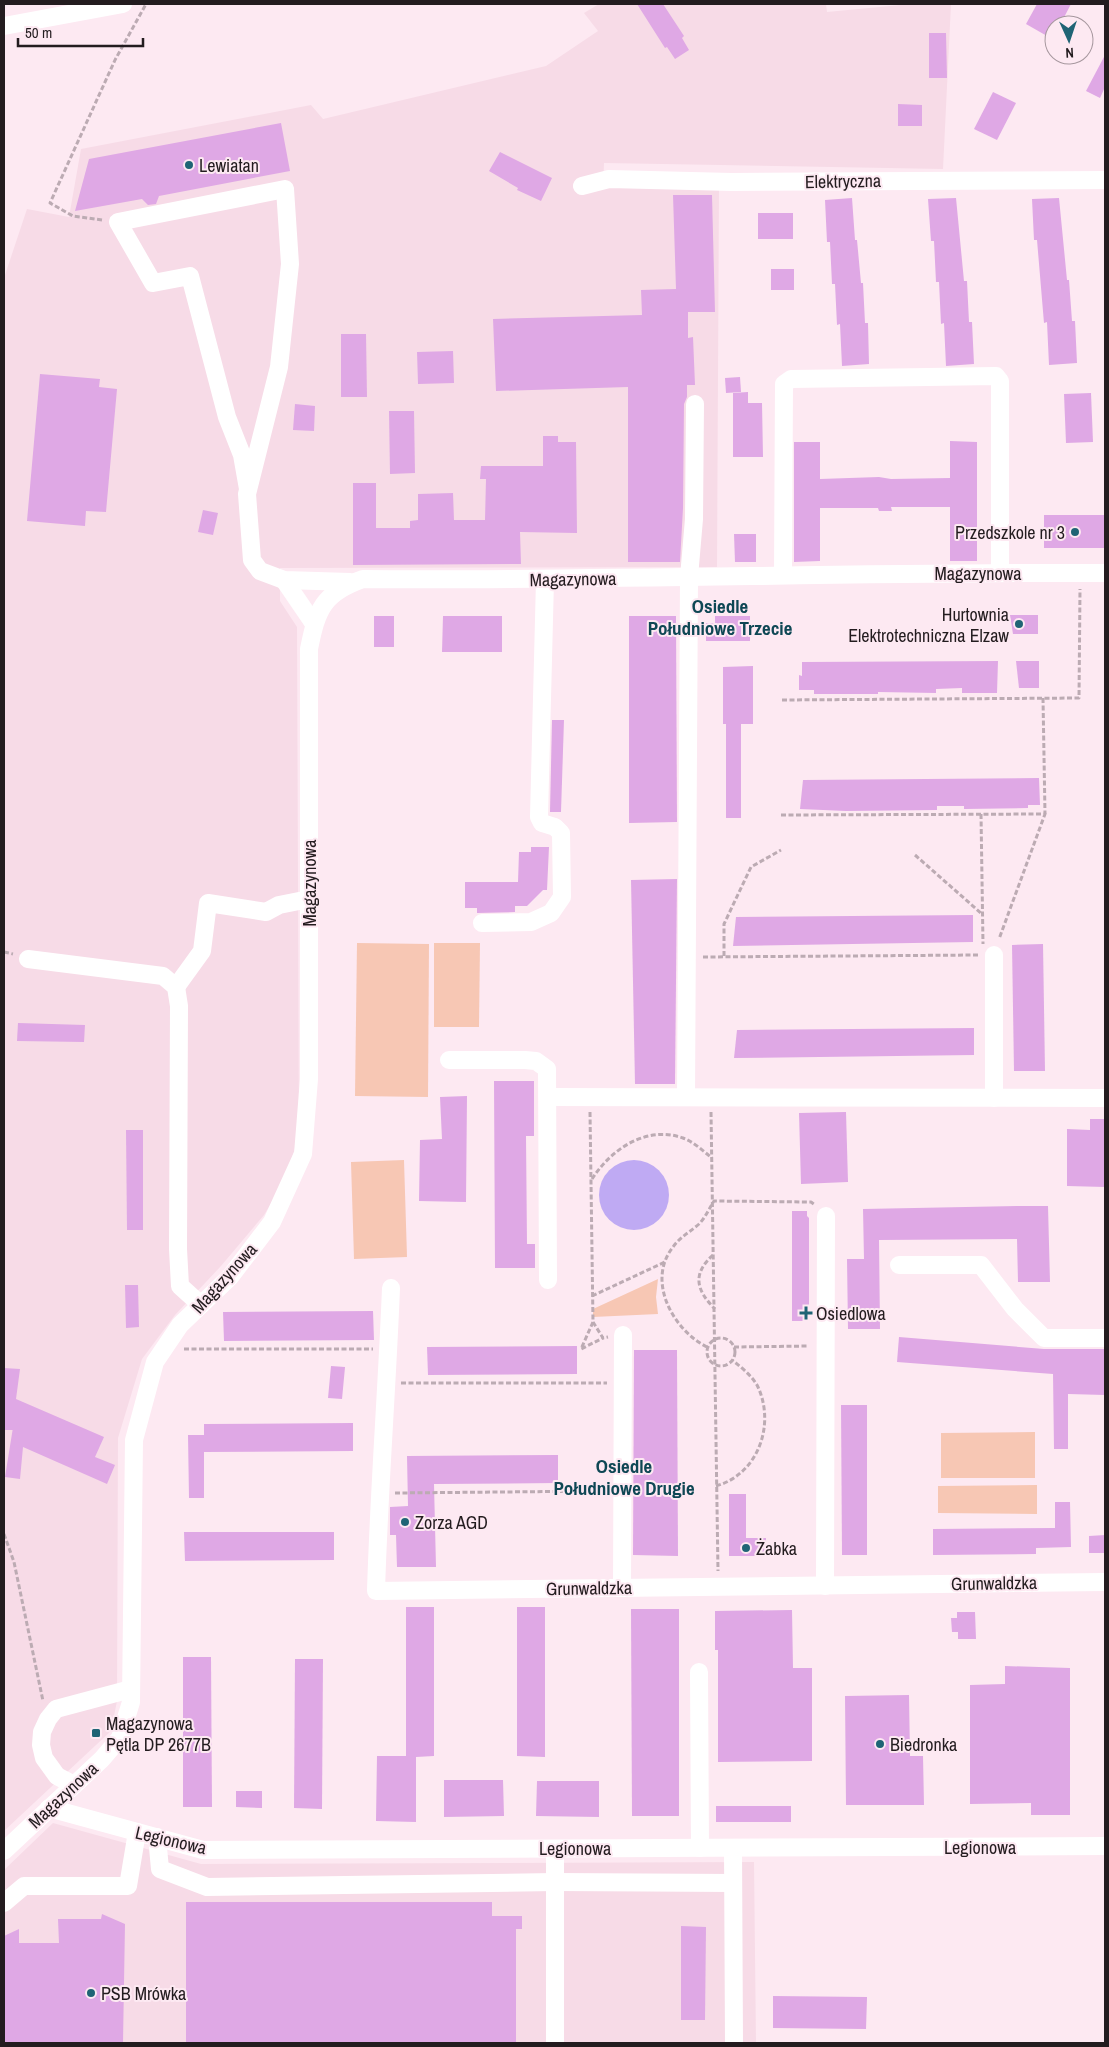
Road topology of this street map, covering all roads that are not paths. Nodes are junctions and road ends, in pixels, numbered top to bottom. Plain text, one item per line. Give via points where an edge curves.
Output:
1 (123, 4) edge
2 (4, 26) edge
3 (1105, 180) edge
4 (582, 186) dead end
5 (695, 404) dead end
6 (248, 489) junction
7 (1000, 573) junction
8 (1105, 573) edge
9 (783, 574) junction
10 (689, 577) junction
11 (284, 580) junction
12 (545, 580) junction
13 (352, 582) junction
14 (314, 624) junction
15 (309, 899) junction
16 (482, 923) dead end
17 (988, 955) road end
18 (28, 959) dead end
19 (176, 987) junction
20 (449, 1060) dead end
21 (548, 1097) junction
22 (686, 1097) junction
23 (994, 1098) junction
24 (1105, 1098) edge
25 (826, 1216) road end
26 (900, 1265) dead end
27 (548, 1280) dead end
28 (391, 1288) dead end
29 (201, 1305) junction
30 (623, 1335) road end
31 (1105, 1338) edge
32 (1105, 1582) edge
33 (825, 1586) junction
34 (622, 1588) junction
35 (699, 1672) dead end
36 (131, 1688) junction
37 (74, 1785) junction
38 (49, 1808) junction
39 (137, 1832) junction
40 (157, 1838) junction
41 (1105, 1846) edge
42 (555, 1848) junction
43 (700, 1848) junction
44 (733, 1848) junction
45 (4, 1851) edge
46 (555, 1882) junction
47 (733, 1883) junction
48 (4, 1904) edge
49 (555, 2043) edge
50 (734, 2043) edge

1 - 2 street
3 - 4 street, Elektryczna via 732,182 608,179
5 - 10 street via 694,519
6 - 6 street via 242,455 226,417 190,276 153,283 118,222 285,189 290,264 279,368
6 - 11 street via 252,560 260,570
7 - 8 street, Magazynowa
7 - 9 street, Magazynowa
7 - 9 street via 1000,381 996,376 791,379 784,384
9 - 10 street, Magazynowa
10 - 12 street, Magazynowa
10 - 22 street
11 - 13 street
11 - 14 street
12 - 13 street, Magazynowa via 363,579
12 - 16 street via 539,817 542,823 555,827 561,834 562,897 550,913 531,922
13 - 14 street, Magazynowa via 325,602
14 - 15 street, Magazynowa via 309,649
15 - 19 street via 279,905 266,912 208,904 202,951
15 - 29 street, Magazynowa via 309,1079 304,1154 272,1222 230,1277
17 - 23 street
18 - 19 street via 163,976
19 - 29 street via 179,1006 180,1286
20 - 21 street via 536,1061 547,1069
21 - 22 street
21 - 27 street
22 - 23 street
23 - 24 street
25 - 33 street
26 - 31 street via 981,1265 1015,1310 1044,1338
28 - 34 street, Grunwaldzka via 376,1591
29 - 36 street, Magazynowa via 180,1325 155,1362 134,1440
30 - 34 street
32 - 33 street, Grunwaldzka
33 - 34 street, Grunwaldzka
35 - 43 street
36 - 37 street, Magazynowa via 127,1721 120,1738
36 - 37 street via 56,1709 48,1719 42,1732 44,1758 57,1776
37 - 38 street, Magazynowa
38 - 39 street, Legionowa
38 - 45 street, Magazynowa
39 - 40 street, Legionowa
39 - 48 street via 128,1886 24,1886
40 - 42 street, Legionowa via 203,1850
40 - 46 street via 160,1869 207,1887
41 - 44 street, Legionowa
42 - 43 street, Legionowa
42 - 46 street
43 - 44 street, Legionowa
44 - 47 street
46 - 47 street
46 - 49 street
47 - 50 street

